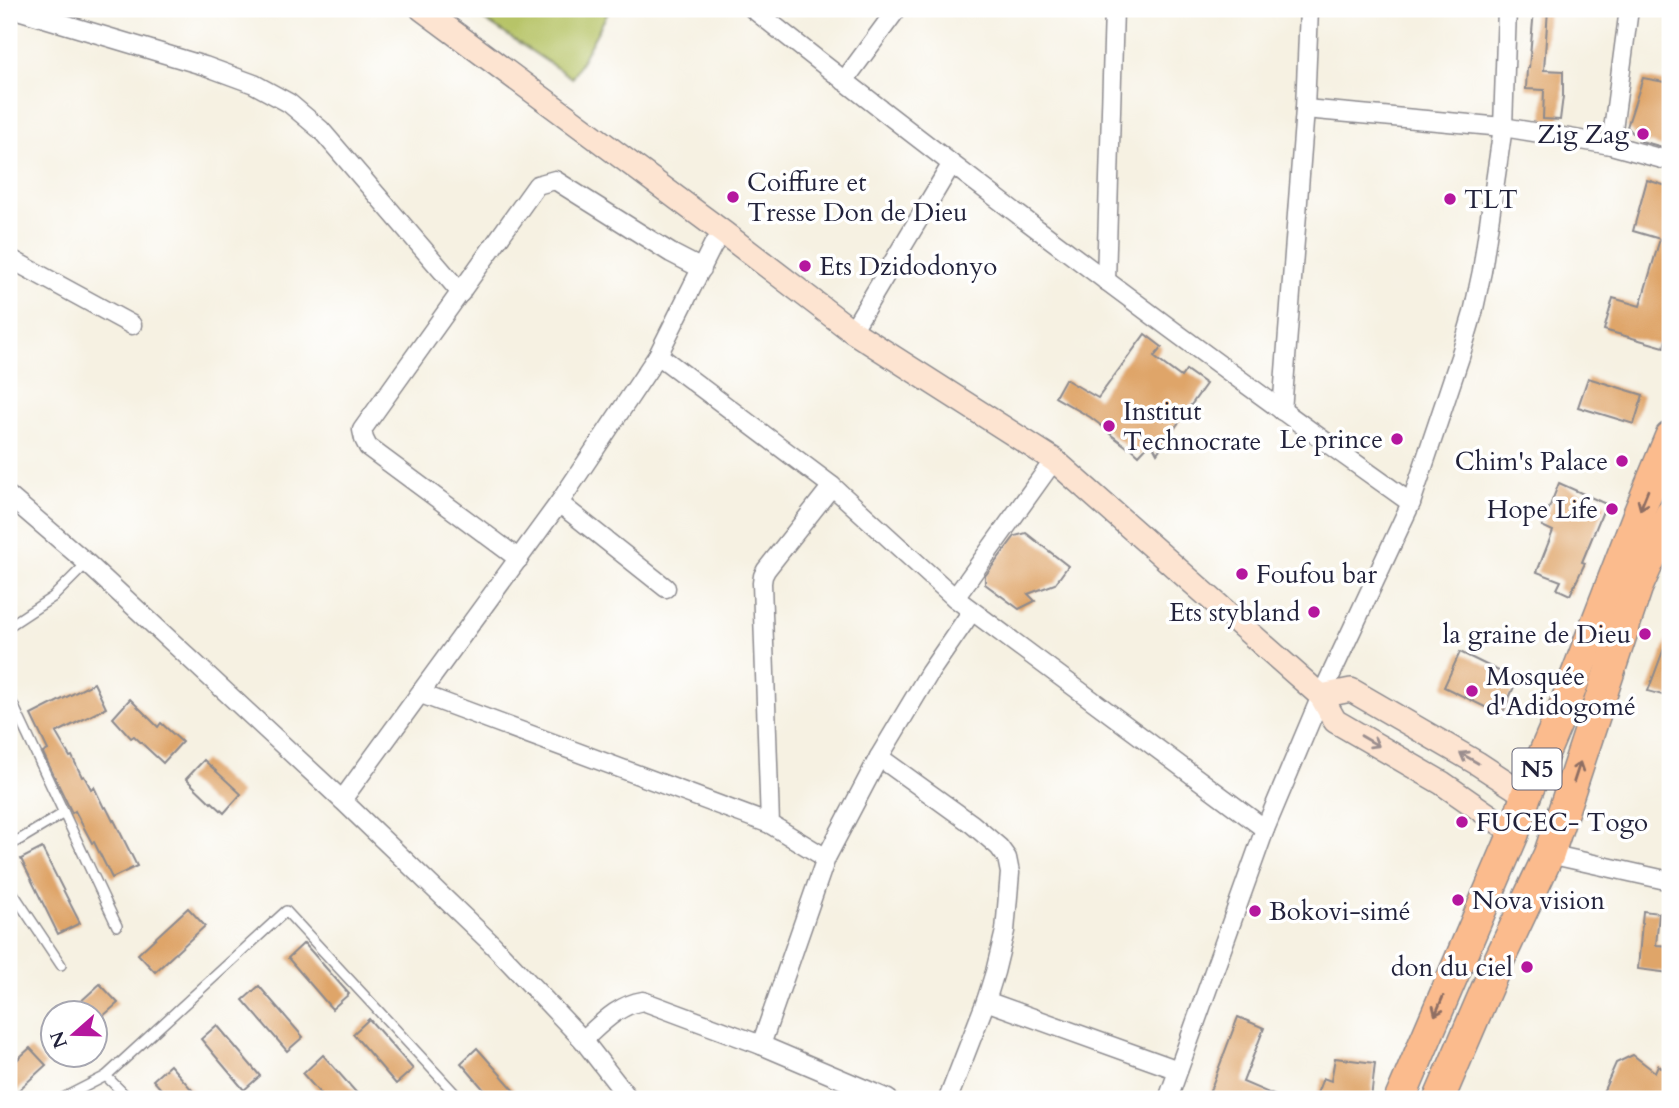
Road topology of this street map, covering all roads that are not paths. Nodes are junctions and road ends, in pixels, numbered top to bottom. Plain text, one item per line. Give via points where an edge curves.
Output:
1 (15, 9) edge
2 (422, 9) edge
3 (753, 9) edge
4 (897, 9) edge
5 (1114, 9) edge
6 (1309, 9) edge
7 (1507, 9) edge
8 (1629, 9) edge
9 (9, 25) edge
10 (844, 81) junction
11 (1305, 109) junction
12 (1503, 127) junction
13 (1611, 145) junction
14 (1670, 160) edge
15 (951, 164) junction
16 (724, 233) junction
17 (9, 258) edge
18 (702, 270) junction
19 (1106, 281) junction
20 (461, 293) junction
21 (132, 324) dead end
22 (852, 331) junction
23 (658, 355) junction
24 (1282, 411) junction
25 (1670, 437) edge
26 (1054, 460) junction
27 (832, 486) junction
28 (9, 496) edge
29 (559, 503) junction
30 (1411, 503) junction
31 (1670, 515) edge
32 (519, 559) junction
33 (87, 562) junction
34 (666, 588) dead end
35 (955, 598) junction
36 (972, 611) junction
37 (9, 626) edge
38 (421, 694) junction
39 (9, 696) edge
40 (1321, 696) junction
41 (879, 757) junction
42 (1527, 795) junction
43 (342, 800) junction
44 (64, 813) junction
45 (1563, 815) junction
46 (770, 824) junction
47 (1265, 829) junction
48 (1514, 833) junction
49 (9, 846) edge
50 (1549, 854) junction
51 (826, 858) junction
52 (1670, 881) edge
53 (9, 887) edge
54 (117, 926) dead end
55 (61, 965) dead end
56 (986, 1001) junction
57 (583, 1040) junction
58 (761, 1045) junction
59 (1178, 1070) junction
60 (106, 1076) junction
61 (61, 1099) edge
62 (129, 1099) edge
63 (460, 1099) edge
64 (629, 1099) edge
65 (888, 1099) edge
66 (948, 1099) edge
67 (1168, 1099) edge
68 (1400, 1099) edge
69 (1439, 1099) edge

1 - 9 street
1 - 20 street via 205,66 254,83 289,103 321,130
2 - 16 street
3 - 10 street
4 - 10 street
5 - 19 street
6 - 11 street
7 - 12 street
8 - 13 street
10 - 15 street
11 - 12 street
11 - 24 street
12 - 13 street
12 - 30 street via 1473,313
13 - 14 street
15 - 19 street
15 - 22 street
16 - 18 street
16 - 22 street
17 - 21 street
18 - 20 street via 555,180 537,185
18 - 23 street
19 - 24 street
20 - 32 street via 362,430 368,447
22 - 26 street
23 - 27 street
23 - 29 street
24 - 30 street
25 -> 42 highway, N5
26 - 35 street
26 - 40 street
27 - 35 street
27 - 46 street via 763,576
28 - 33 street
29 - 32 street
29 - 34 street
30 - 40 street
45 -> 31 highway, N5 via 1637,588
32 - 38 street
33 - 37 lane via 52,597
33 - 43 street
35 - 36 street
36 - 41 street
36 - 47 street
38 - 43 street
38 - 46 street
39 - 44 lane
42 -> 40 street via 1351,690
40 - 47 street
40 -> 48 street via 1335,721 1442,783
41 - 51 street
41 - 56 street via 972,824 1007,859 1005,931
42 - 45 highway
42 - 48 highway, N5
43 - 57 street via 491,943
44 - 49 lane
44 - 54 lane
45 - 50 highway, N5
46 - 51 street
47 - 59 street
48 - 50 highway
48 -> 68 highway, N5
50 - 52 street
50 - 69 highway, N5
51 - 58 street
53 - 55 lane
56 - 59 street
56 - 66 street
57 - 58 street via 617,1010 643,1000
57 - 64 street
58 - 65 street
59 - 67 street
60 - 61 lane
60 - 62 lane
60 - 63 lane via 286,911

